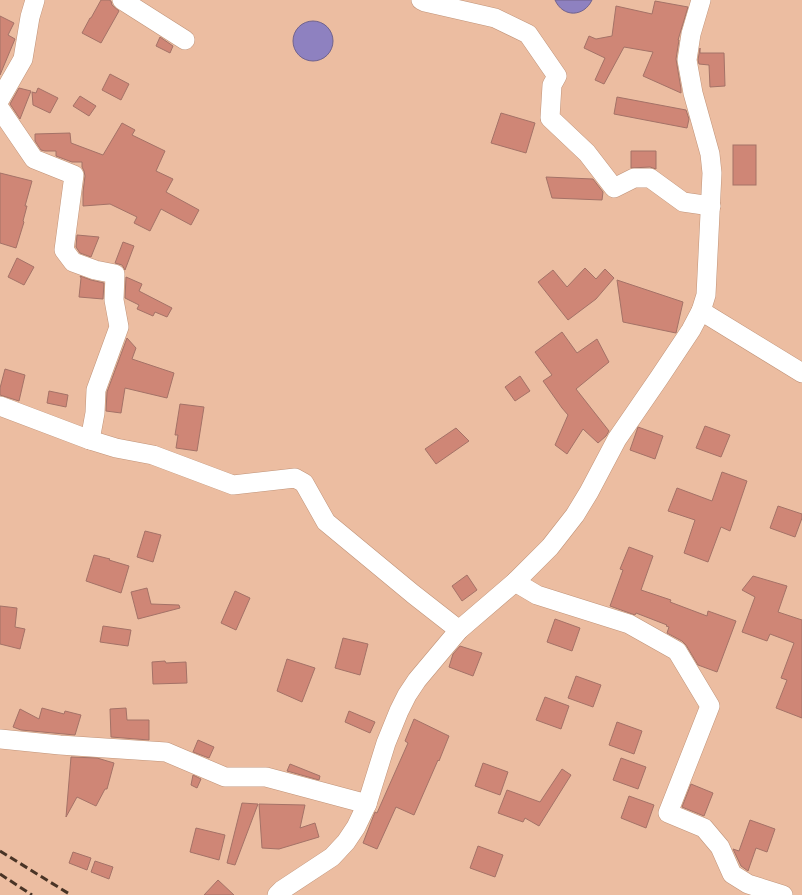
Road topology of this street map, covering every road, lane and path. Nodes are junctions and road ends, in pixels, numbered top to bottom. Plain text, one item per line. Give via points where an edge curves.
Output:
1 (35, 0) edge
2 (122, 0) edge
3 (421, 0) edge
4 (701, 0) edge
5 (471, 6) edge
6 (185, 40) dead end
7 (0, 99) edge
8 (0, 109) edge
9 (711, 206) junction
10 (701, 311) junction
11 (802, 373) edge
12 (0, 406) edge
13 (90, 440) junction
14 (514, 582) junction
15 (459, 630) junction
16 (0, 739) edge
17 (367, 804) junction
18 (277, 895) edge
19 (783, 895) edge

1 - 7 street via 23,60
2 - 6 street
3 - 5 street
4 - 9 street via 691,34 688,60 693,93 710,154
5 - 9 street via 528,34 557,76 552,85 550,118 587,153 614,188 634,178 650,178 683,202
8 - 13 street via 34,159 74,175 64,250 73,262 115,274 114,300 119,326 96,390
9 - 10 street via 706,295
10 - 11 street
10 - 14 street via 691,330 617,439 575,515 550,547
12 - 13 street
13 - 15 street via 153,455 233,485 295,478 304,483 326,522
14 - 15 street
14 - 19 street via 537,596 629,624 677,651 710,706 668,813 704,828 720,847 732,874 748,884
15 - 17 street via 407,695 386,742
16 - 17 street via 166,752 225,777 266,777
17 - 18 street via 356,827 332,857

